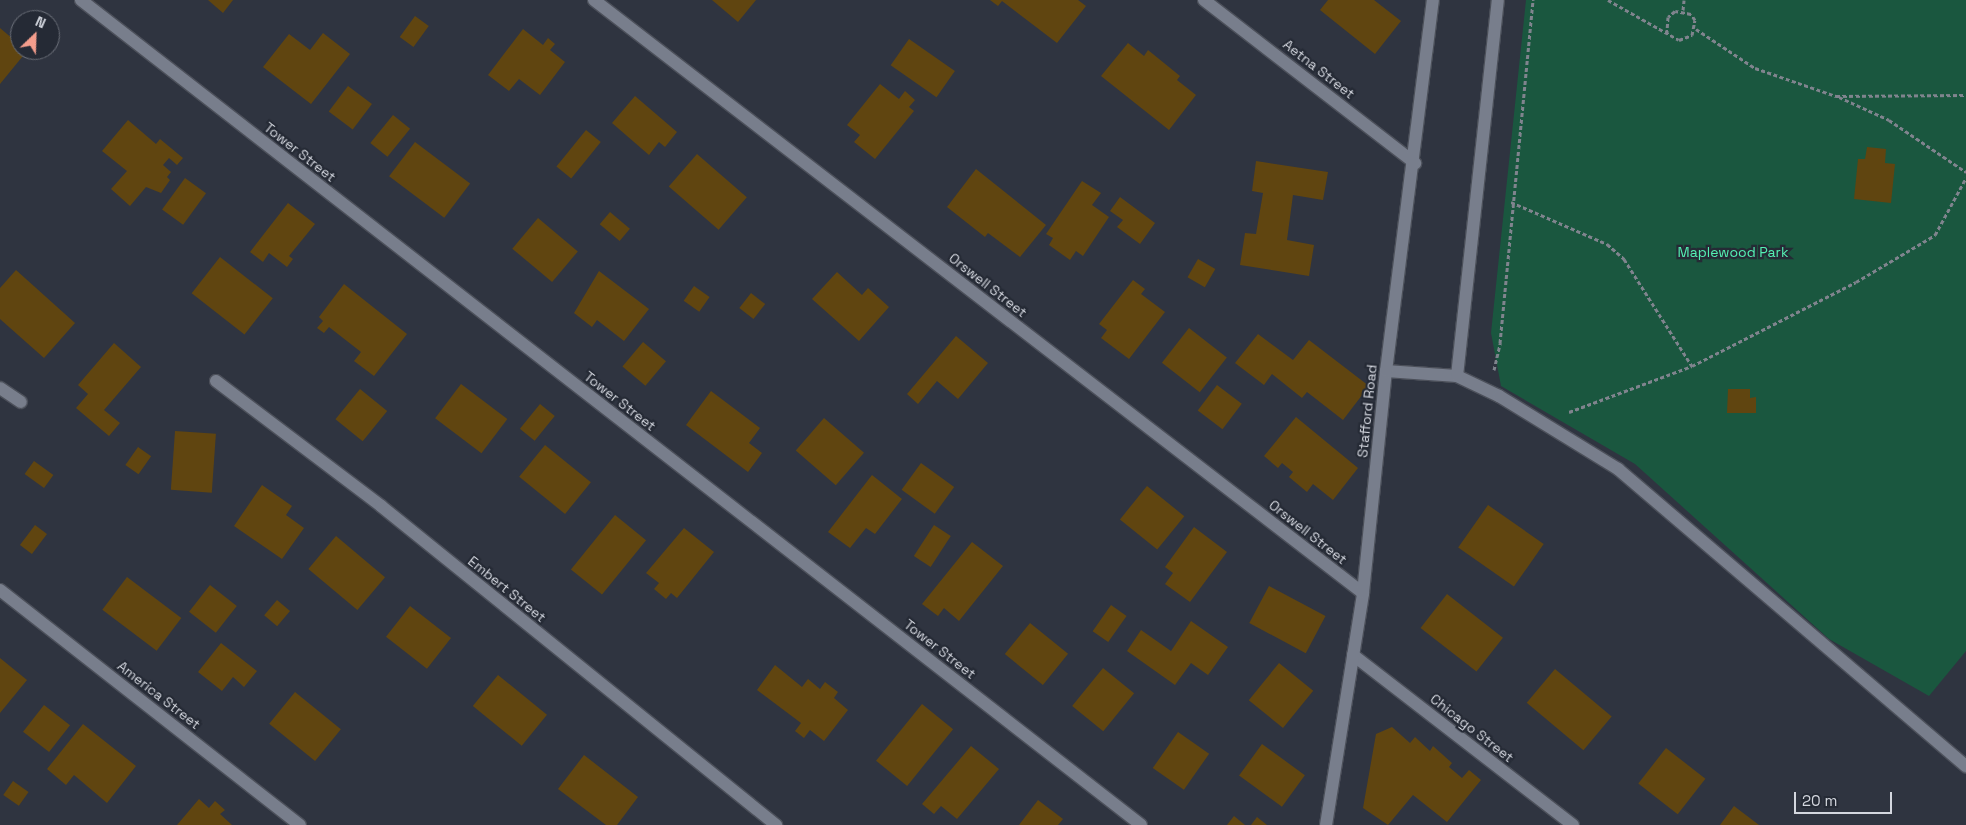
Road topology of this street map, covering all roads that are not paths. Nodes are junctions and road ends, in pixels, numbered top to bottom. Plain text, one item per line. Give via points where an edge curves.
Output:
1 (81, 0) edge
2 (594, 0) edge
3 (1204, 0) edge
4 (1433, 0) edge
5 (1498, 0) edge
6 (1414, 163) junction
7 (1386, 371) junction
8 (1457, 376) junction
9 (216, 380) dead end
10 (0, 388) edge
11 (21, 402) dead end
12 (0, 590) edge
13 (1363, 593) junction
14 (1353, 655) junction
15 (1966, 766) edge
16 (300, 825) edge
17 (776, 825) edge
18 (1141, 825) edge
19 (1326, 825) edge
20 (1573, 825) edge

1 - 18 street, Tower Street
2 - 13 street, Orswell Street
3 - 6 street, Aetna Street
4 - 6 street, Stafford Road
5 - 8 street
6 - 7 street, Stafford Road
7 - 8 street
7 - 13 street, Stafford Road
8 - 15 street via 1489,391 1618,469
9 - 17 street, Embert Street via 381,506
10 - 11 street
12 - 16 street, America Street
13 - 14 street, Stafford Road
14 - 19 street, Stafford Road
14 - 20 street, Chicago Street

